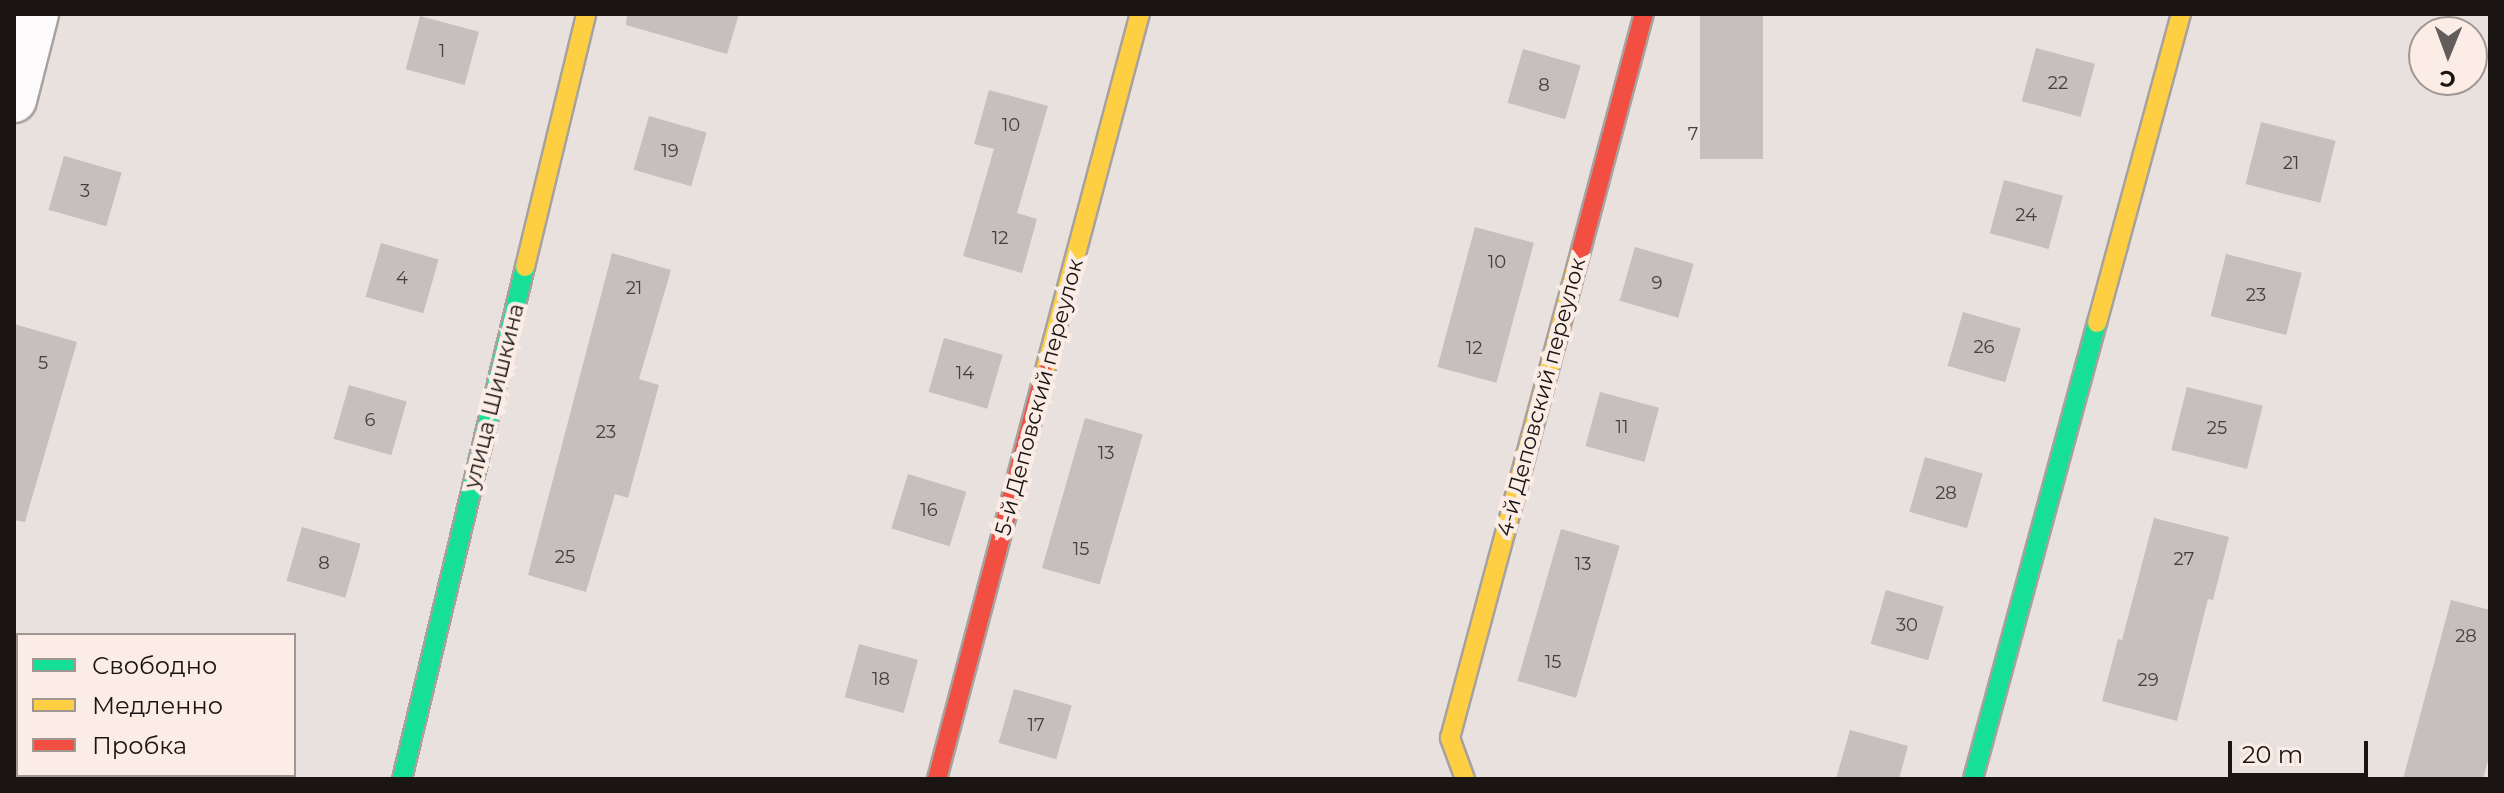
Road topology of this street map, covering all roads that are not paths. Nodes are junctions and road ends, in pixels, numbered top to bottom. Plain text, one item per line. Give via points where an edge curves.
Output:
1 (36, 14) edge
2 (586, 14) edge
3 (1140, 14) edge
4 (1644, 14) edge
5 (2181, 14) edge
6 (14, 100) edge
7 (402, 779) edge
8 (937, 779) edge
9 (1465, 779) edge
10 (1973, 779) edge

1 - 6 street
2 - 7 street, улица Шишкина
3 - 8 street, 5-й Деповский переулок
4 - 9 street, 4-й Деповский переулок via 1450,738
5 - 10 street

